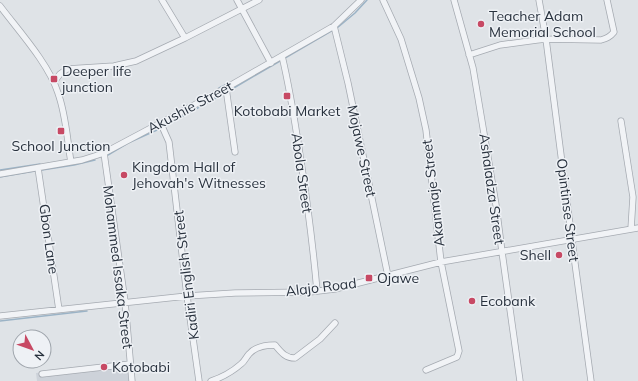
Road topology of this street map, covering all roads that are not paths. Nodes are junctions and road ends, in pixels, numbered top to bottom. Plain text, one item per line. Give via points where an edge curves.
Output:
1 (162, 0) edge
2 (237, 0) edge
3 (259, 0) edge
4 (361, 0) edge
5 (382, 0) edge
6 (454, 0) edge
7 (539, 0) edge
8 (607, 0) edge
9 (0, 6) edge
10 (242, 9) junction
11 (334, 26) junction
12 (185, 38) junction
13 (546, 39) junction
14 (469, 55) junction
15 (282, 56) junction
16 (270, 63) junction
17 (54, 82) junction
18 (226, 88) junction
19 (621, 121) dead end
20 (161, 124) junction
21 (235, 152) dead end
22 (104, 154) junction
23 (71, 162) junction
24 (38, 168) junction
25 (0, 174) edge
26 (635, 196) edge
27 (638, 228) edge
28 (631, 229) junction
29 (572, 239) junction
30 (502, 252) junction
31 (441, 262) junction
32 (388, 276) junction
33 (317, 291) junction
34 (187, 296) junction
35 (125, 302) junction
36 (59, 310) junction
37 (0, 316) edge
38 (335, 323) dead end
39 (130, 364) junction
40 (426, 370) dead end
41 (42, 374) dead end
42 (132, 381) edge
43 (199, 381) edge
44 (211, 381) edge
45 (520, 381) edge
46 (591, 381) edge

1 - 12 street
2 - 10 street
3 - 10 street
4 - 11 street, Akushie Street
5 - 31 street, Akanmaje Street via 401,39 419,98 426,130
6 - 14 street, Ashaladza Street
7 - 13 street, Opintinse Street
8 - 13 street via 614,27 611,35 601,40
9 - 17 street
10 - 12 street
10 - 16 street
11 - 15 street, Akushie Street
11 - 32 street, Mojawe Street
12 - 17 street via 132,62 114,66 67,69
13 - 14 street via 500,45
13 - 29 street, Opintinse Street
14 - 30 street, Ashaladza Street
15 - 16 street, Akushie Street
15 - 33 street, Abola Street via 290,88
16 - 18 street, Akushie Street
17 - 23 street via 64,112
18 - 20 street, Akushie Street
18 - 21 street
19 - 26 street
20 - 22 street, Akushie Street
20 - 34 street, Kadiri English Street via 169,142
22 - 23 street, Akushie Street
22 - 35 street, Mohammed Issaka Street
23 - 24 street, Akushie Street
24 - 25 street, Akushie Street
24 - 36 street, Gbon Lane
26 - 28 street
27 - 28 street, Alajo Road
28 - 29 street, Alajo Road
29 - 30 street, Alajo Road
29 - 46 street, Opintinse Street
30 - 31 street, Alajo Road
30 - 45 street, Ashaladza Street
31 - 32 street, Alajo Road
31 - 40 street, Akanmaje Street via 459,351 457,357
32 - 33 street, Alajo Road
33 - 34 street, Alajo Road
34 - 35 street, Alajo Road
34 - 43 street, Kadiri English Street
35 - 36 street, Alajo Road
35 - 39 street, Mohammed Issaka Street
36 - 37 street, Alajo Road
38 - 44 street via 320,339 295,358 285,356 277,346 256,349 228,374
39 - 41 street
39 - 42 street, Mohammed Issaka Street

